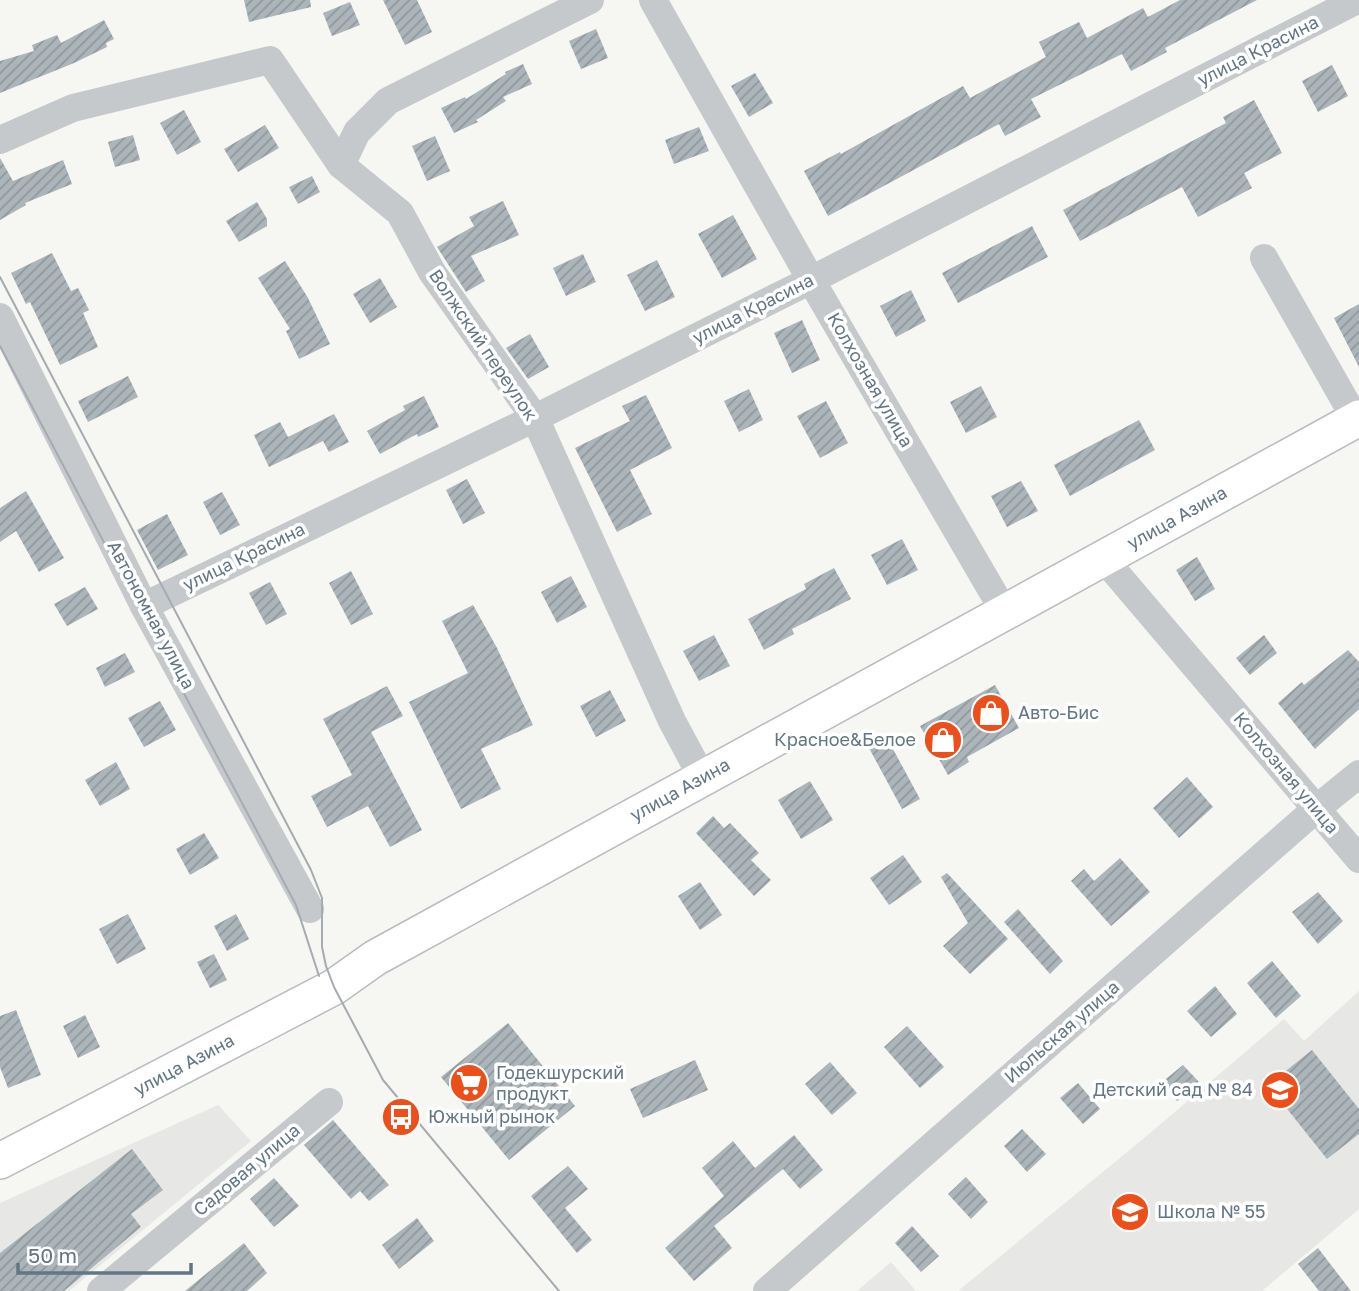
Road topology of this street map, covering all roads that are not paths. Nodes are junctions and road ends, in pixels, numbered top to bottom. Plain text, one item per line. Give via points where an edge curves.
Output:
1 (590, 0) edge
2 (653, 0) edge
3 (1356, 0) edge
4 (0, 140) edge
5 (341, 165) junction
6 (1264, 258) dead end
7 (811, 280) junction
8 (0, 317) edge
9 (535, 418) junction
10 (1358, 419) edge
11 (1104, 559) junction
12 (144, 606) junction
13 (1004, 613) junction
14 (1359, 774) edge
15 (702, 778) junction
16 (1316, 809) junction
17 (1359, 859) edge
18 (310, 909) dead end
19 (329, 1102) dead end
20 (0, 1161) edge
21 (101, 1291) edge
22 (766, 1291) edge

1 - 5 street via 388,101 357,132
2 - 7 street, Колхозная улица
3 - 7 street, улица Красина
4 - 5 street, Волжский переулок via 73,108 270,60
5 - 9 street, Волжский переулок via 400,213 432,272
6 - 10 street
7 - 9 street, улица Красина
7 - 13 street, Колхозная улица
8 - 12 street, Автономная улица
9 - 12 street, улица Красина
9 - 15 street, Волжский переулок
10 - 11 main road, улица Азина
11 - 13 main road, улица Азина
11 - 16 street, Колхозная улица
12 - 18 street, Автономная улица
13 - 15 main road, улица Азина
14 - 16 street, Июльская улица
15 - 20 main road, улица Азина via 376,958 334,987
16 - 17 street, Колхозная улица
16 - 22 street, Июльская улица
19 - 21 street, Садовая улица

